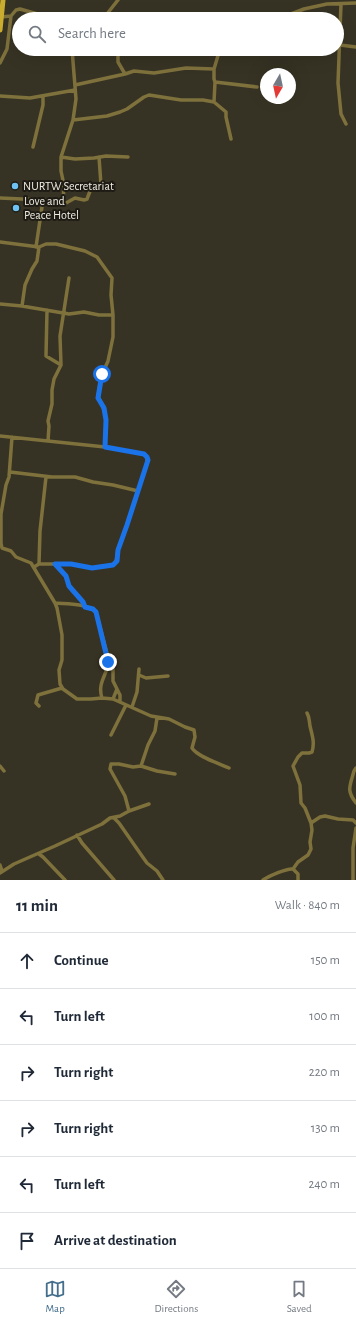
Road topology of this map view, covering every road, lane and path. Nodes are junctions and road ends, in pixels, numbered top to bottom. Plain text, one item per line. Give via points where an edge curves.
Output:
1 (3, 0) edge
2 (118, 0) edge
3 (356, 3) edge
4 (341, 4) junction
5 (14, 12) edge
6 (30, 12) edge
7 (109, 12) edge
8 (296, 12) edge
9 (341, 12) edge
10 (11, 16) joint
11 (1, 17) junction
12 (0, 30) edge
13 (344, 46) edge
14 (356, 47) edge
15 (73, 56) edge
16 (118, 56) edge
17 (218, 56) edge
18 (340, 56) edge
19 (0, 63) edge
20 (214, 69) junction
21 (125, 74) junction
22 (216, 82) junction
23 (75, 85) junction
24 (257, 87) dead end
25 (76, 90) junction
26 (0, 96) edge
27 (42, 96) junction
28 (214, 102) junction
29 (73, 120) junction
30 (346, 124) dead end
31 (231, 139) dead end
32 (33, 147) dead end
33 (61, 157) junction
34 (99, 157) junction
35 (128, 157) dead end
36 (0, 198) edge
37 (43, 200) junction
38 (63, 202) junction
39 (0, 242) edge
40 (38, 247) junction
41 (69, 278) dead end
42 (0, 304) edge
43 (22, 306) junction
44 (46, 310) junction
45 (62, 313) junction
46 (113, 315) junction
47 (61, 366) junction
48 (0, 436) edge
49 (12, 438) junction
50 (48, 441) junction
51 (105, 447) junction
52 (10, 472) junction
53 (46, 477) junction
54 (138, 491) junction
55 (1, 514) edge
56 (39, 564) junction
57 (55, 564) junction
58 (34, 567) junction
59 (55, 603) junction
60 (85, 607) junction
61 (108, 662) junction
62 (140, 669) dead end
63 (139, 675) junction
64 (168, 676) dead end
65 (62, 688) junction
66 (117, 689) junction
67 (102, 698) junction
68 (113, 699) junction
69 (120, 701) junction
70 (126, 705) junction
71 (38, 706) dead end
72 (132, 707) junction
73 (307, 713) dead end
74 (157, 718) junction
75 (111, 734) dead end
76 (0, 766) edge
77 (141, 766) junction
78 (229, 768) dead end
79 (356, 768) edge
80 (4, 771) dead end
81 (175, 774) dead end
82 (356, 803) edge
83 (149, 804) dead end
84 (129, 811) junction
85 (114, 818) junction
86 (311, 823) junction
87 (356, 823) edge
88 (356, 828) edge
89 (78, 835) junction
90 (355, 849) edge
91 (39, 854) junction
92 (0, 865) edge
93 (293, 869) junction
94 (1, 872) edge
95 (65, 880) edge
96 (114, 880) edge
97 (163, 880) edge
98 (263, 880) edge
99 (298, 880) edge
100 (353, 880) edge

1 - 11 main road
2 - 7 street
3 - 4 street
4 - 8 street via 327,4
4 - 9 street
5 - 6 street via 20,9
10 - 11 street
10 - 19 street via 7,49
11 - 12 main road
13 - 14 street
15 - 23 street
16 - 21 street via 118,62
17 - 20 street
18 - 30 street via 340,114
20 - 21 street via 186,68 154,73 134,70
20 - 22 street
21 - 23 street
22 - 24 street
22 - 28 street
23 - 25 street
25 - 27 street
25 - 29 street
26 - 27 street
27 - 32 street via 43,105
28 - 29 street via 149,95 120,112
28 - 31 street via 226,112
29 - 33 street
33 - 34 street
33 - 38 street
34 - 35 street
34 - 38 street via 101,186 92,186 86,200 76,198
36 - 37 street
37 - 38 street
37 - 40 street
39 - 40 street
40 - 43 street via 37,261 25,285
40 - 46 street via 56,244 85,251 97,257 112,278
41 - 45 street
42 - 43 street
43 - 44 street
44 - 45 street
44 - 47 street via 46,356
45 - 46 street
45 - 47 street via 59,349
46 - 51 street via 113,337 98,396 106,420
47 - 50 street via 52,390
48 - 49 street
49 - 50 street
49 - 52 street
50 - 51 street
51 - 54 street via 144,454 147,457
52 - 53 street
52 - 55 street
53 - 54 street via 75,477
53 - 56 street
54 - 57 street via 116,563 92,568
55 - 58 street via 2,548 30,562
56 - 57 street
56 - 58 street
57 - 60 street via 66,576 69,586
58 - 59 street
59 - 60 street
59 - 65 street via 62,635 62,660 59,670
60 - 61 street via 96,612
61 - 66 street via 113,670
61 - 67 street via 107,671 101,681
62 - 63 street
63 - 64 street via 146,678
63 - 72 street via 136,699
65 - 67 street via 77,699
65 - 71 street via 38,695
66 - 68 street
66 - 69 street
67 - 68 street
68 - 69 street
69 - 70 street
70 - 72 street
70 - 75 street
72 - 74 street
73 - 86 street via 310,717 314,747 312,752 302,753 293,766 300,785 301,803
74 - 77 street via 155,731
74 - 78 street via 169,719 194,730 193,750 200,756
76 - 80 street
77 - 81 street
77 - 84 street via 110,766 125,796
79 - 82 street via 349,790
83 - 84 street
84 - 85 street
85 - 89 street
85 - 97 street via 147,863 157,870
86 - 87 street via 325,816 353,820
86 - 93 street via 311,850
88 - 90 street
89 - 91 street
89 - 96 street
90 - 100 street
91 - 94 street
91 - 95 street
92 - 94 street
93 - 98 street via 289,868
93 - 99 street via 298,874

